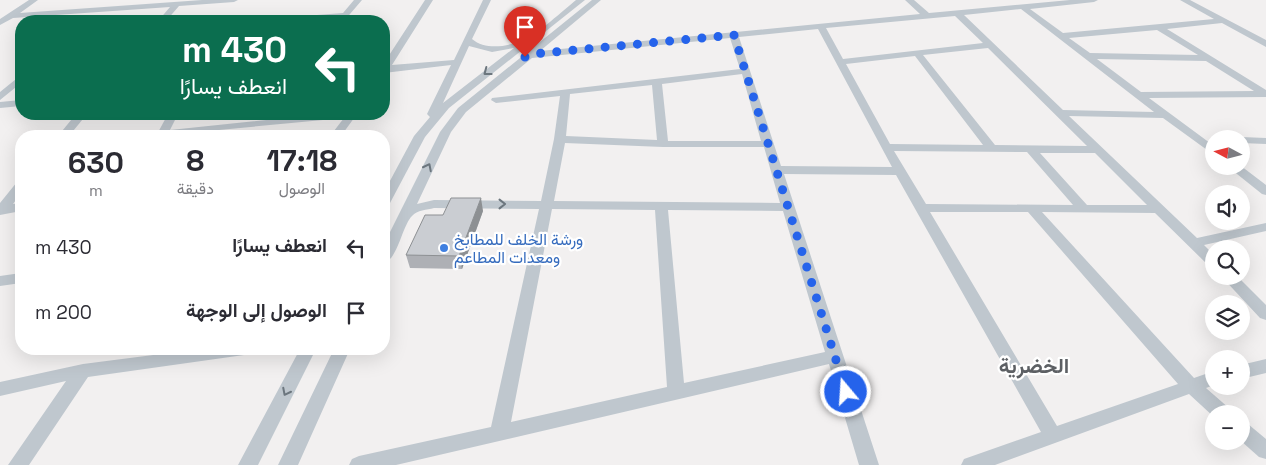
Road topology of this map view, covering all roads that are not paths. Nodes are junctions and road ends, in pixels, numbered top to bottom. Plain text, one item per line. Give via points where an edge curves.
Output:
1 (34, 0) edge
2 (234, 0) edge
3 (358, 0) edge
4 (429, 0) edge
5 (487, 0) edge
6 (573, 0) edge
7 (581, 0) edge
8 (593, 0) edge
9 (597, 0) edge
10 (909, 0) edge
11 (1094, 0) edge
12 (1184, 0) edge
13 (177, 4) junction
14 (1023, 7) junction
15 (102, 9) junction
16 (568, 10) junction
17 (957, 13) junction
18 (22, 15) edge
19 (95, 15) edge
20 (167, 15) edge
21 (345, 15) edge
22 (9, 16) junction
23 (15, 16) edge
24 (927, 16) junction
25 (1222, 21) junction
26 (0, 23) edge
27 (564, 27) junction
28 (821, 27) junction
29 (1159, 27) junction
30 (734, 35) junction
31 (1062, 36) junction
32 (531, 38) junction
33 (467, 39) junction
34 (542, 44) junction
35 (1266, 44) edge
36 (989, 45) junction
37 (555, 52) junction
38 (917, 53) junction
39 (1087, 56) junction
40 (525, 57) junction
41 (1209, 58) junction
42 (390, 60) edge
43 (457, 62) junction
44 (839, 62) junction
45 (390, 68) edge
46 (745, 71) junction
47 (656, 80) junction
48 (15, 83) edge
49 (481, 92) junction
50 (565, 92) junction
51 (1266, 94) edge
52 (1139, 95) junction
53 (0, 97) edge
54 (496, 100) junction
55 (468, 103) junction
56 (15, 104) edge
57 (0, 105) edge
58 (1060, 113) junction
59 (1165, 115) junction
60 (77, 120) edge
61 (298, 120) edge
62 (68, 130) edge
63 (207, 130) edge
64 (420, 136) junction
65 (560, 140) junction
66 (1198, 140) junction
67 (1205, 140) edge
68 (1250, 140) edge
69 (1266, 141) edge
70 (663, 144) junction
71 (768, 144) junction
72 (1205, 145) edge
73 (886, 147) junction
74 (991, 148) junction
75 (1030, 149) junction
76 (1098, 150) junction
77 (776, 170) junction
78 (900, 171) junction
79 (1245, 175) edge
80 (397, 178) junction
81 (390, 191) edge
82 (1266, 191) edge
83 (15, 193) edge
84 (546, 204) junction
85 (661, 206) junction
86 (787, 207) junction
87 (15, 208) edge
88 (922, 208) junction
89 (1032, 208) junction
90 (1084, 209) junction
91 (1158, 209) junction
92 (1, 210) edge
93 (403, 216) junction
94 (390, 226) edge
95 (1266, 227) edge
96 (1194, 244) junction
97 (390, 245) edge
98 (1205, 254) edge
99 (15, 279) edge
100 (0, 281) edge
101 (1237, 285) edge
102 (1266, 314) edge
103 (200, 355) edge
104 (305, 355) edge
105 (339, 355) edge
106 (834, 356) junction
107 (1266, 366) edge
108 (1250, 370) edge
109 (82, 371) junction
110 (1205, 381) edge
111 (1191, 386) junction
112 (0, 389) edge
113 (676, 391) junction
114 (1213, 405) edge
115 (500, 431) junction
116 (1053, 436) junction
117 (1250, 438) edge
118 (1266, 451) edge
119 (18, 465) edge
120 (248, 465) edge
121 (288, 465) edge
122 (359, 465) edge
123 (869, 465) edge
124 (971, 465) edge

1 - 22 street
2 - 13 street
3 - 21 street
4 - 42 street
5 - 33 street
6 - 16 street
7 - 16 street
8 - 27 street via 573,15
9 - 27 street
10 - 24 street
11 - 14 street
12 - 25 street
13 - 15 street
13 - 20 street
14 - 17 street
14 - 31 street
15 - 18 street
15 - 19 street
16 - 32 street
17 - 24 street
17 - 36 street
22 - 23 street
22 - 26 street
24 - 28 street
25 - 29 street
25 - 35 street
27 - 34 street
28 - 30 street
28 - 44 street
29 - 31 street
29 - 41 street
30 - 37 street
30 - 46 street
31 - 39 street
32 - 33 street via 493,49 476,47
32 -> 64 street via 454,97
33 - 43 street
34 - 37 street via 542,50
34 - 40 street
36 - 38 street
36 - 58 street
37 - 40 street
38 - 44 street
38 - 74 street
39 - 41 street
39 - 52 street
40 - 49 street
41 - 51 street
43 - 45 street
43 - 64 street
44 - 73 street
46 - 47 street
46 - 71 street
47 - 50 street
47 - 70 street
48 - 53 street
49 - 54 street via 481,98
49 - 55 street
50 - 54 street
50 - 65 street
51 - 52 street
52 - 59 street
54 - 55 street
93 -> 55 street via 446,132
56 - 57 street
58 - 59 street
58 - 76 street
59 - 66 street
60 - 62 street
61 - 63 street
64 - 80 street
65 - 70 street
65 - 84 street
66 - 67 street
66 - 72 street
68 - 69 street
70 - 71 street
71 - 77 street
73 - 74 street
73 - 78 street
74 - 75 street
75 - 76 street
75 - 90 street
76 - 91 street
77 - 78 street
77 - 86 street
78 - 88 street
79 - 82 street
80 - 81 street
80 - 94 street via 404,174 413,176
83 - 92 street
84 - 85 street
93 -> 84 street via 427,205
84 - 115 street
85 - 86 street
85 - 113 street
86 - 106 street
87 - 92 street
88 - 89 street
88 - 116 street
89 - 90 street
89 - 111 street
90 - 91 street
91 - 96 street
93 - 97 street
95 - 96 street
96 - 98 street
99 - 100 street
101 - 102 street
103 - 109 street
104 -> 120 street
105 - 121 street
106 - 113 street
106 - 123 street
107 - 108 street
109 - 112 street
109 - 119 street
110 - 111 street
111 - 114 street
111 - 116 street
113 - 115 street
115 - 122 street
116 - 124 street
117 - 118 street

